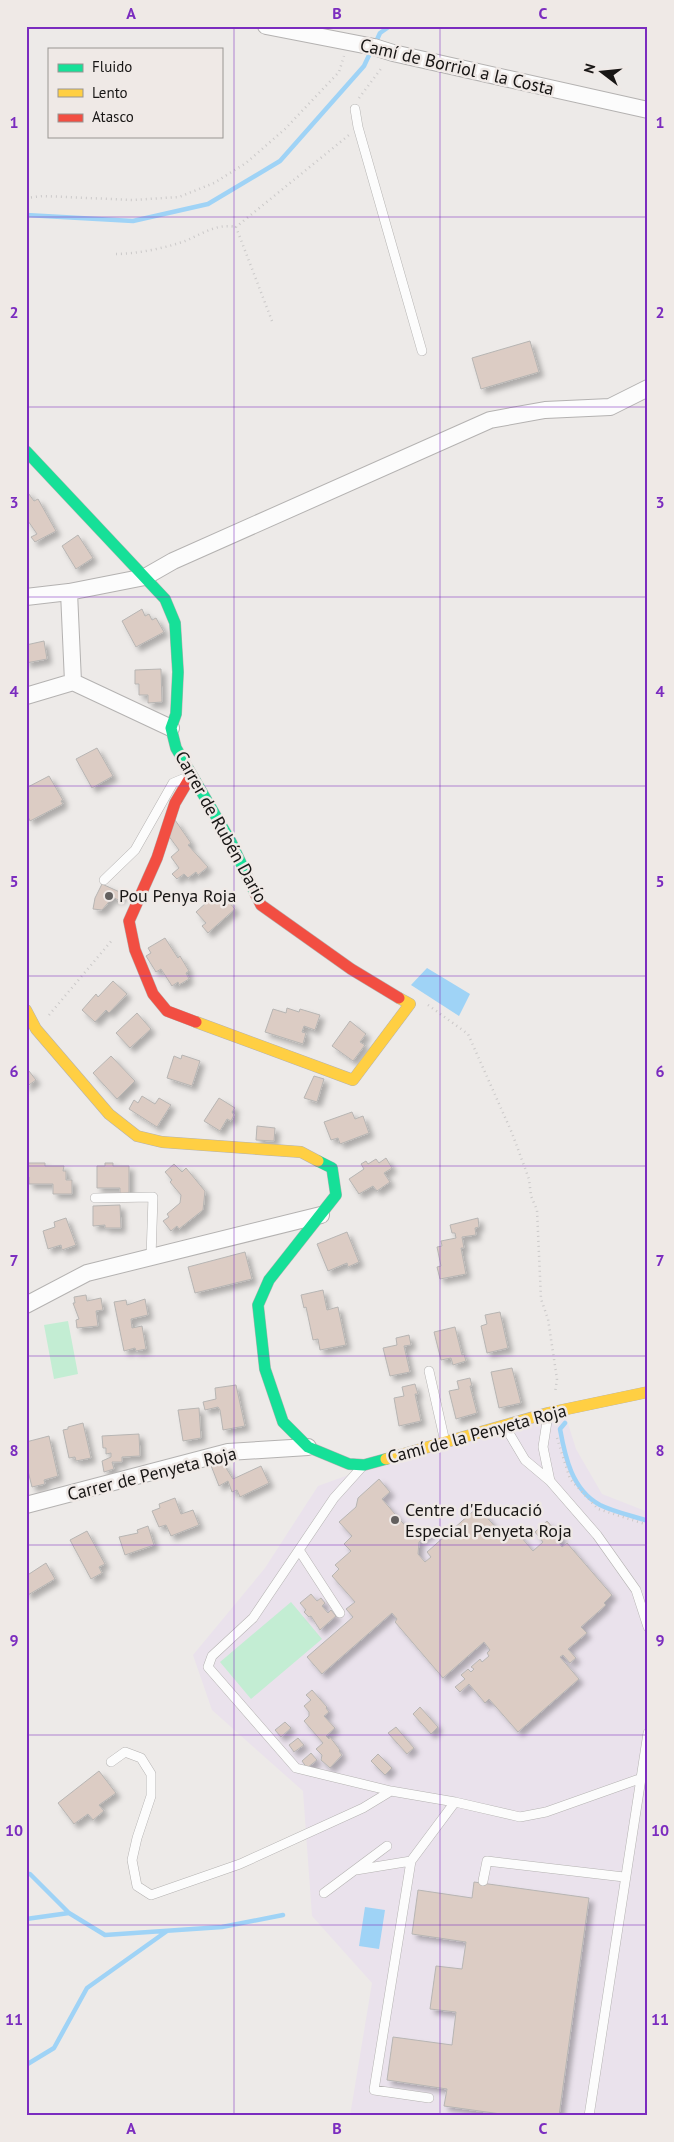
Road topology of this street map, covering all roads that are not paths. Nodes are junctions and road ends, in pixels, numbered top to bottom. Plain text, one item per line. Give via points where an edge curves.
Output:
1 (266, 26) edge
2 (355, 109) road end
3 (648, 110) edge
4 (422, 351) dead end
5 (648, 388) edge
6 (26, 451) edge
7 (145, 578) junction
8 (69, 592) junction
9 (26, 598) edge
10 (73, 682) junction
11 (26, 696) edge
12 (171, 728) junction
13 (191, 776) junction
14 (104, 880) dead end
15 (26, 1010) edge
16 (95, 1198) dead end
17 (321, 1215) junction
18 (151, 1257) junction
19 (26, 1305) edge
20 (430, 1371) dead end
21 (648, 1392) edge
22 (548, 1413) junction
23 (504, 1425) junction
24 (445, 1442) junction
25 (308, 1447) junction
26 (364, 1465) junction
27 (550, 1481) junction
28 (26, 1505) edge
29 (299, 1550) junction
30 (340, 1613) dead end
31 (648, 1627) edge
32 (648, 1733) edge
33 (111, 1762) dead end
34 (642, 1778) junction
35 (391, 1792) junction
36 (455, 1802) junction
37 (387, 1846) dead end
38 (411, 1861) junction
39 (354, 1871) junction
40 (624, 1877) junction
41 (484, 1881) dead end
42 (324, 1893) dead end
43 (428, 2098) dead end
44 (589, 2116) edge

1 - 3 street, Camí de Borriol a la Costa via 374,47
2 - 4 lane
5 - 7 street via 610,407 545,410 490,420 173,560
6 - 7 street, Carrer de Rubén Darío
7 - 8 street
7 - 12 street, Carrer de Rubén Darío via 164,599 175,623 178,680 176,714
8 - 9 street
8 - 10 street
10 - 11 street
10 - 12 street
12 - 13 street, Carrer de Rubén Darío via 176,748
13 - 13 street, Carrer de Rubén Darío via 231,842 261,904 351,969 410,1004 353,1080 167,1011 153,994 135,950 129,921 157,858 175,802
13 - 14 lane via 173,783 135,850
15 - 17 street via 36,1029 109,1114 137,1136 162,1142 301,1152 332,1168 336,1194
16 - 18 lane via 153,1197
17 - 18 street
17 - 25 street via 268,1280 258,1306 265,1370 283,1422
18 - 19 street via 87,1273
20 - 24 lane
21 - 22 street, Camí de la Penyeta Roja
22 - 23 street, Camí de la Penyeta Roja
22 - 27 lane via 543,1447
23 - 24 street, Camí de la Penyeta Roja
23 - 27 lane via 525,1460
24 - 26 street, Camí de la Penyeta Roja
25 - 26 street, Camí de la Penyeta Roja via 349,1464
25 - 28 street, Carrer de Penyeta Roja via 228,1452
26 - 29 lane via 334,1498
27 - 31 lane via 597,1535 636,1590
29 - 30 lane
29 - 35 lane via 253,1618 212,1656 208,1667 296,1768
32 - 34 lane
33 - 35 lane via 125,1752 142,1758 151,1774 152,1796 132,1860 137,1886 151,1895 240,1864
34 - 36 lane via 546,1812 520,1817
34 - 40 lane
35 - 36 lane
36 - 38 lane
37 - 39 lane
38 - 39 lane
38 - 43 lane via 374,2090
39 - 42 lane
40 - 41 lane via 487,1861
40 - 44 lane

